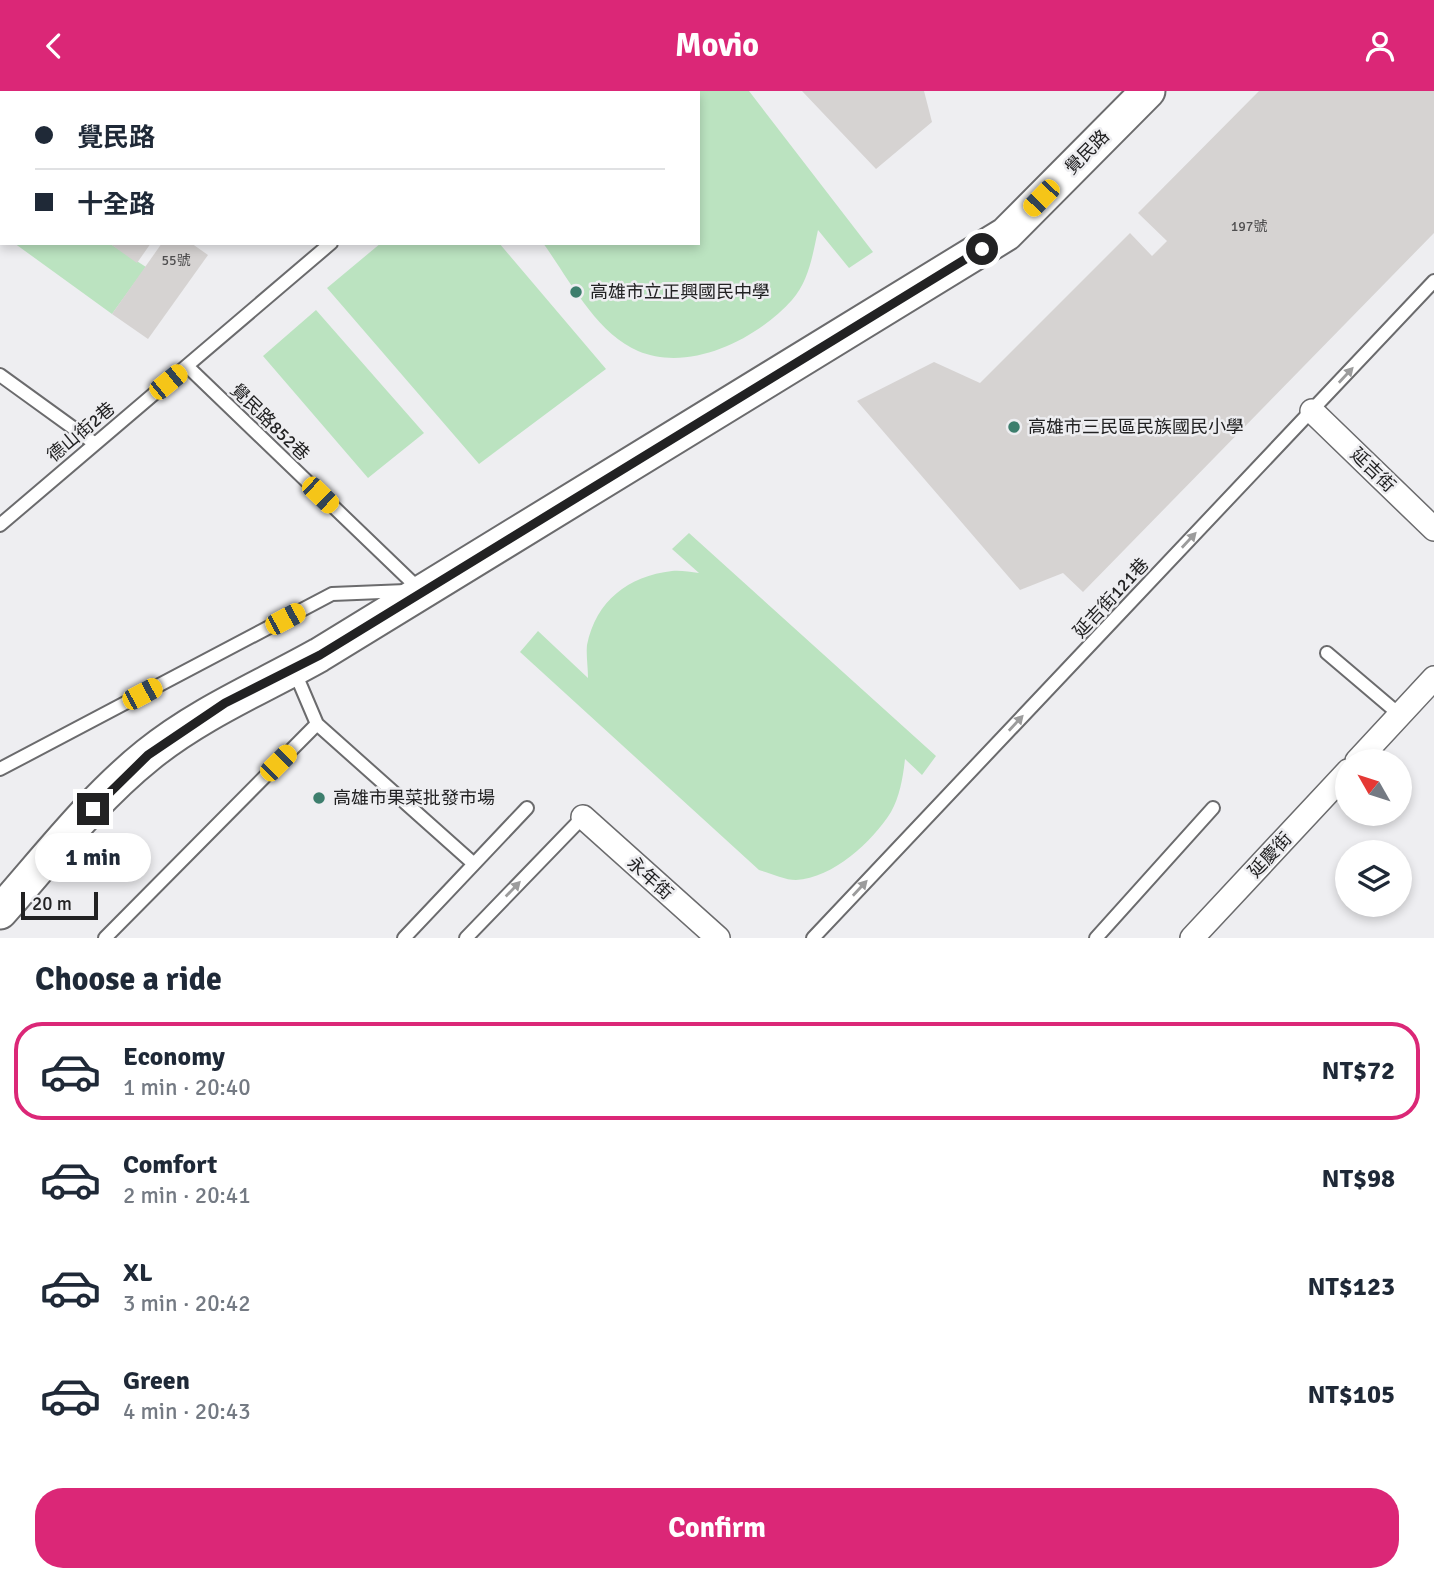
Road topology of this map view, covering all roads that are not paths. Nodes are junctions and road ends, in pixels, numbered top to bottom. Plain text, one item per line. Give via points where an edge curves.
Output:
1 (1148, 91) edge
2 (329, 245) edge
3 (1434, 281) edge
4 (187, 366) junction
5 (0, 375) edge
6 (1312, 411) junction
7 (94, 443) junction
8 (2, 520) edge
9 (1434, 529) edge
10 (420, 591) junction
11 (1328, 653) dead end
12 (293, 669) junction
13 (1434, 678) edge
14 (1400, 715) junction
15 (317, 724) junction
16 (1368, 749) edge
17 (0, 769) edge
18 (1335, 785) edge
19 (527, 808) dead end
20 (1213, 808) dead end
21 (583, 817) joint
22 (474, 864) junction
23 (0, 912) edge
24 (105, 938) edge
25 (404, 938) edge
26 (466, 938) edge
27 (718, 938) edge
28 (813, 938) edge
29 (1096, 938) edge
30 (1192, 938) edge

1 - 10 street, 覺民路 via 1006,234
2 - 4 lane, 德山街2巷
6 -> 3 lane, 延吉街121巷
4 - 7 lane, 德山街2巷
4 - 10 lane, 覺民路852巷
5 - 7 lane
6 - 9 street, 延吉街
28 -> 6 lane, 延吉街121巷
7 - 8 lane, 德山街2巷
10 - 12 street, 覺民路
10 - 17 lane via 332,594
11 - 14 lane
12 - 15 lane
12 - 23 street, 覺民路 via 225,703 148,755
13 - 14 street
14 - 16 street
15 - 22 lane
15 - 24 lane
18 - 30 street, 延慶街
19 - 22 lane
20 - 29 lane
26 -> 21 lane
21 - 27 street, 永年街
22 - 25 lane

